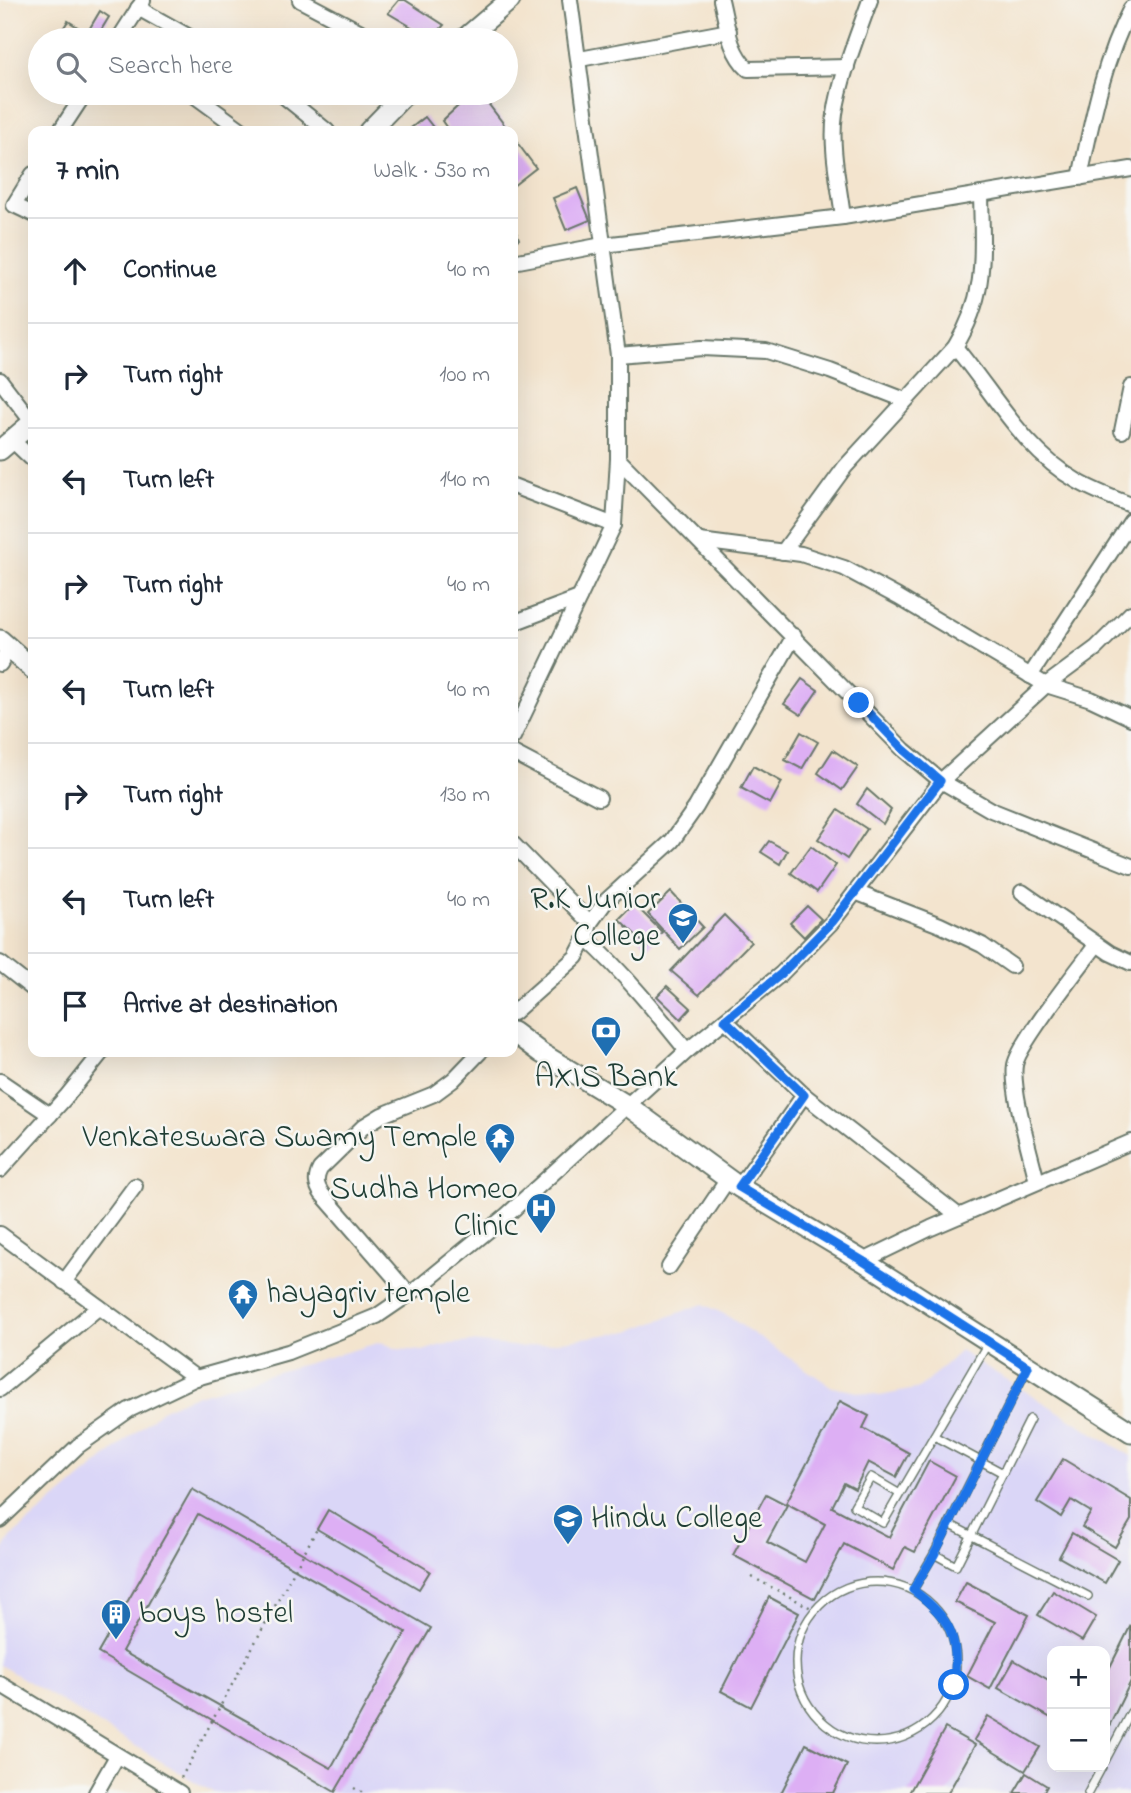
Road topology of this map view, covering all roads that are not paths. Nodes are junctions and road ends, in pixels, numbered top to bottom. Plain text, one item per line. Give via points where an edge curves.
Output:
1 (300, 0) edge
2 (510, 0) edge
3 (570, 0) edge
4 (721, 0) edge
5 (870, 0) edge
6 (141, 4) edge
7 (1131, 8) edge
8 (126, 28) edge
9 (177, 28) edge
10 (353, 28) edge
11 (477, 28) edge
12 (729, 31) junction
13 (580, 59) junction
14 (847, 67) junction
15 (77, 105) edge
16 (207, 105) edge
17 (295, 105) edge
18 (394, 105) edge
19 (63, 126) edge
20 (236, 126) edge
21 (321, 126) edge
22 (374, 126) edge
23 (1131, 169) edge
24 (1080, 178) junction
25 (28, 182) edge
26 (981, 194) junction
27 (28, 212) edge
28 (843, 217) junction
29 (603, 245) junction
30 (518, 261) edge
31 (955, 347) junction
32 (618, 355) junction
33 (0, 380) edge
34 (1131, 387) edge
35 (905, 400) junction
36 (28, 416) edge
37 (28, 426) edge
38 (1122, 431) dead end
39 (6, 446) edge
40 (28, 457) edge
41 (618, 459) junction
42 (518, 488) edge
43 (1131, 505) edge
44 (1131, 521) edge
45 (614, 525) junction
46 (701, 541) junction
47 (783, 551) junction
48 (579, 598) junction
49 (1131, 614) edge
50 (518, 621) edge
51 (794, 636) junction
52 (3, 651) edge
53 (28, 665) edge
54 (1030, 676) junction
55 (1045, 685) junction
56 (1131, 718) edge
57 (518, 726) edge
58 (518, 756) edge
59 (940, 781) junction
60 (599, 798) dead end
61 (518, 850) edge
62 (1131, 866) edge
63 (855, 892) junction
64 (1022, 892) dead end
65 (590, 923) junction
66 (586, 939) junction
67 (1097, 944) junction
68 (0, 963) edge
69 (1131, 963) edge
70 (1012, 966) dead end
71 (28, 985) edge
72 (518, 1009) edge
73 (725, 1020) junction
74 (518, 1036) edge
75 (687, 1051) junction
76 (98, 1057) edge
77 (475, 1057) edge
78 (0, 1081) edge
79 (804, 1095) junction
80 (628, 1106) junction
81 (50, 1115) junction
82 (1131, 1142) edge
83 (0, 1170) edge
84 (1037, 1182) junction
85 (734, 1183) junction
86 (135, 1186) dead end
87 (959, 1216) junction
88 (0, 1234) edge
89 (863, 1261) junction
90 (669, 1267) dead end
91 (64, 1282) junction
92 (408, 1294) junction
93 (99, 1307) junction
94 (989, 1342) junction
95 (1028, 1367) junction
96 (196, 1378) junction
97 (0, 1389) edge
98 (1030, 1419) dead end
99 (1131, 1432) edge
100 (934, 1436) junction
101 (981, 1461) junction
102 (1003, 1473) junction
103 (900, 1494) junction
104 (0, 1520) edge
105 (949, 1524) junction
106 (971, 1535) junction
107 (934, 1555) junction
108 (913, 1590) junction
109 (1088, 1596) dead end
110 (0, 1684) edge
111 (1131, 1712) edge
112 (1110, 1752) edge
113 (117, 1756) junction
114 (1099, 1772) edge
115 (177, 1791) edge
116 (96, 1793) edge
117 (1088, 1793) edge

1 - 10 street
2 - 11 street
3 - 13 street
4 - 12 street
5 - 14 street
6 - 8 street
6 - 9 street
7 - 24 street via 1099,91
12 - 13 street
12 - 14 street via 734,51 748,69
13 - 29 street
14 - 28 street via 834,117
15 - 19 street
16 - 20 street
17 - 21 street
18 - 22 street
23 - 24 street
24 - 26 street
25 - 27 street via 14,205
26 - 28 street
26 - 31 street via 982,271 969,325
28 - 29 street
29 - 30 street
29 - 32 street
31 - 35 street
31 - 43 street via 1037,450 1076,481
32 - 35 street via 702,348 766,351
32 - 41 street
33 - 36 street
34 - 38 street
35 - 47 street via 845,467
37 - 39 street
39 - 40 street
41 - 45 street
41 - 46 street
42 - 45 street
44 - 54 street
45 - 48 street
46 - 47 street
46 - 51 street
47 - 54 street via 844,568
48 - 50 street
48 - 57 street
49 - 55 street via 1096,648
51 - 59 street
51 - 65 street via 672,841 606,901
52 - 53 street
54 - 55 street
55 - 56 street
55 - 59 street
58 - 60 street
59 - 62 street via 991,810
59 - 63 street
61 - 65 street
63 - 70 street via 982,945
63 - 73 street via 781,974
64 - 67 street
65 - 66 street
66 - 72 street via 576,957
66 - 75 street via 649,1003
67 - 69 street
67 - 84 street via 1015,1064
68 - 71 street
73 - 75 street
73 - 79 street
74 - 80 street
75 - 80 street
76 - 81 street
77 - 92 street via 434,1094 364,1126 316,1177 322,1194
78 - 81 street
79 - 85 street
79 - 87 street
80 - 85 street
80 - 92 street via 507,1216
81 - 83 street
82 - 84 street
84 - 87 street
85 - 89 street
85 - 90 street
86 - 91 street
87 - 89 street
88 - 91 street
89 - 94 street
91 - 93 street
92 - 96 street via 377,1316 326,1337
93 - 96 street
93 - 97 street
94 - 95 street
94 - 100 lane
95 - 99 street
95 - 101 lane
96 - 104 street via 129,1410 78,1446
98 - 102 lane
100 - 101 lane
100 - 103 lane
101 - 102 lane
101 - 105 lane
102 - 106 lane
103 - 103 lane via 883,1524 854,1506 871,1477
105 - 106 lane
105 - 107 lane
106 - 107 lane via 956,1566
106 - 109 lane
107 - 108 lane
108 - 108 lane via 935,1606 950,1630 957,1657 954,1685 941,1710 921,1729 896,1740 868,1742 841,1734 821,1720 805,1699 797,1675 804,1625 814,1610 839,1590 863,1582 889,1582
110 - 113 street
111 - 112 lane
113 - 115 street
113 - 116 street
114 - 117 lane

